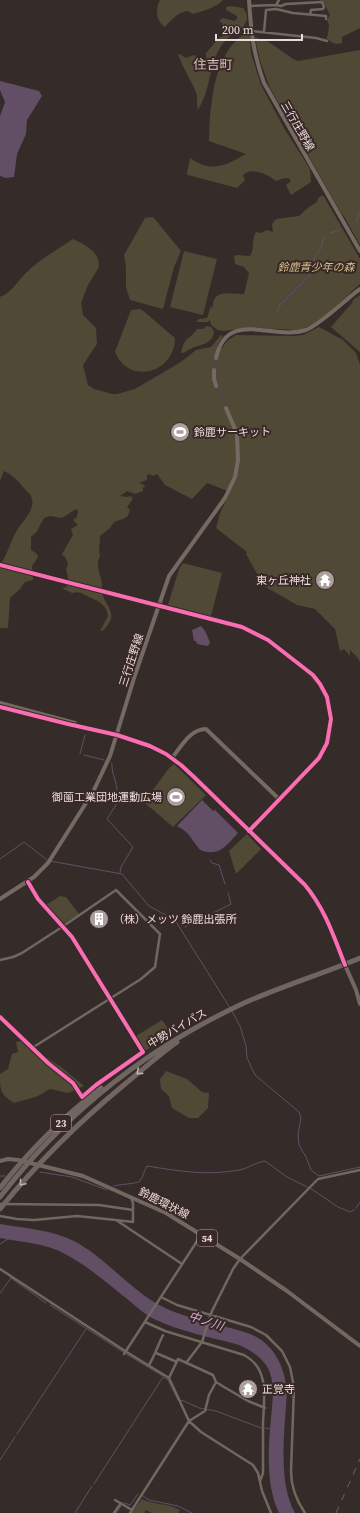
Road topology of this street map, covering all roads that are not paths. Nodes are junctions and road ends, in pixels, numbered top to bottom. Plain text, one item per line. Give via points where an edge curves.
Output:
1 (249, 0) edge
2 (278, 0) edge
3 (276, 5) junction
4 (250, 6) junction
5 (281, 8) junction
6 (310, 15) junction
7 (326, 19) dead end
8 (251, 32) junction
9 (264, 32) junction
10 (327, 41) dead end
11 (360, 251) edge
12 (360, 289) edge
13 (216, 358) tunnel mouth
14 (214, 370) tunnel mouth
15 (216, 386) tunnel mouth
16 (226, 408) tunnel mouth
17 (0, 565) edge
18 (158, 606) junction
19 (0, 703) edge
20 (0, 706) edge
21 (90, 728) junction
22 (117, 735) junction
23 (172, 758) junction
24 (280, 800) junction
25 (249, 831) junction
26 (28, 882) junction
27 (0, 899) edge
28 (62, 927) junction
29 (360, 958) edge
30 (0, 960) edge
31 (345, 965) junction
32 (110, 999) junction
33 (360, 1004) edge
34 (0, 1017) edge
35 (201, 1025) junction
36 (32, 1048) junction
37 (143, 1052) joint
38 (97, 1093) junction
39 (0, 1161) edge
40 (23, 1161) junction
41 (37, 1165) junction
42 (360, 1170) edge
43 (0, 1188) edge
44 (0, 1197) edge
45 (131, 1197) junction
46 (0, 1204) edge
47 (0, 1209) edge
48 (133, 1210) junction
49 (0, 1216) edge
50 (116, 1220) junction
51 (202, 1235) junction
52 (240, 1259) junction
53 (182, 1264) junction
54 (0, 1269) edge
55 (161, 1297) junction
56 (210, 1315) junction
57 (144, 1322) junction
58 (163, 1335) dead end
59 (202, 1342) junction
60 (360, 1346) edge
61 (125, 1352) junction
62 (156, 1353) junction
63 (176, 1362) junction
64 (186, 1363) junction
65 (149, 1365) junction
66 (169, 1378) junction
67 (216, 1382) junction
68 (265, 1408) junction
69 (189, 1421) junction
70 (260, 1482) junction
71 (115, 1500) dead end
72 (121, 1503) junction
73 (131, 1512) edge
74 (114, 1513) edge
75 (271, 1513) edge
76 (304, 1513) edge

1 - 4 street, 三行庄野線
2 - 3 street
3 - 4 street
3 - 5 street
4 - 8 street, 三行庄野線
5 - 6 street via 293,13
5 - 6 street via 286,4 322,2 323,9 311,10
5 - 9 street via 266,10
6 - 7 street via 326,16
8 - 9 street
8 - 11 street, 三行庄野線 via 264,83
9 - 10 street
12 - 13 street via 318,323 305,330 234,332 224,338
14 - 15 street
16 - 18 street, 三行庄野線 via 237,434 238,460 235,477 225,498 170,572
17 - 18 street
18 - 22 street, 三行庄野線
18 - 24 street via 238,626 259,635 301,665 320,684 327,697 331,714 327,743 316,762
19 - 21 street
20 - 21 street
21 - 22 street
22 - 23 street via 150,746
22 - 26 street, 三行庄野線 via 93,792 49,861
23 - 24 street via 189,736 206,729
23 - 25 street
24 - 25 street
25 - 31 street via 317,900 328,920
26 - 27 street, 三行庄野線
26 - 28 street via 38,899
28 - 30 street via 16,956
28 - 32 street via 72,937
28 - 32 street via 116,890 160,934 156,967
29 - 31 highway, 中勢バイパス / 23
31 - 33 main road
31 - 35 highway, 中勢バイパス / 23 via 269,993
32 - 36 street
32 - 37 street
34 - 36 street
35 - 38 highway, 中勢バイパス / 23 via 163,1046
35 -> 41 highway via 169,1047 96,1108
36 - 37 street via 73,1083 82,1096
38 - 40 highway, 23 via 71,1113
38 - 44 highway, 23 via 40,1149
39 - 40 main road, 鈴鹿環状線 / 54
40 - 41 main road, 鈴鹿環状線 / 54
40 - 43 highway
41 - 45 main road, 鈴鹿環状線 / 54 via 82,1176
41 -> 47 highway
42 - 52 street via 318,1179
45 - 48 street
45 - 51 main road, 鈴鹿環状線 / 54 via 166,1213
46 - 48 street via 99,1205
48 - 50 street via 133,1222
49 - 50 street via 34,1220 77,1216
50 - 53 street
51 - 52 main road, 鈴鹿環状線 / 54
51 - 53 street
52 - 56 street
52 - 60 main road, 鈴鹿環状線 / 54
53 - 55 street
54 - 61 street
55 - 56 street
55 - 57 street
56 - 59 street
56 - 76 street via 251,1326 262,1332 286,1358 294,1387 291,1477 293,1489
57 - 59 street via 166,1332
57 - 61 street
58 - 62 street
59 - 64 street
59 - 68 street via 252,1360 263,1378
61 - 65 street
62 - 63 street
62 - 65 street
63 - 64 street via 178,1359
63 - 66 street
64 - 67 street via 213,1375
65 - 66 street
66 - 69 street
67 - 68 street
67 - 69 street via 205,1409
68 - 70 street
69 - 70 street via 201,1432 253,1465
69 - 73 street
70 - 75 street
71 - 72 street
72 - 73 street
72 - 74 street

